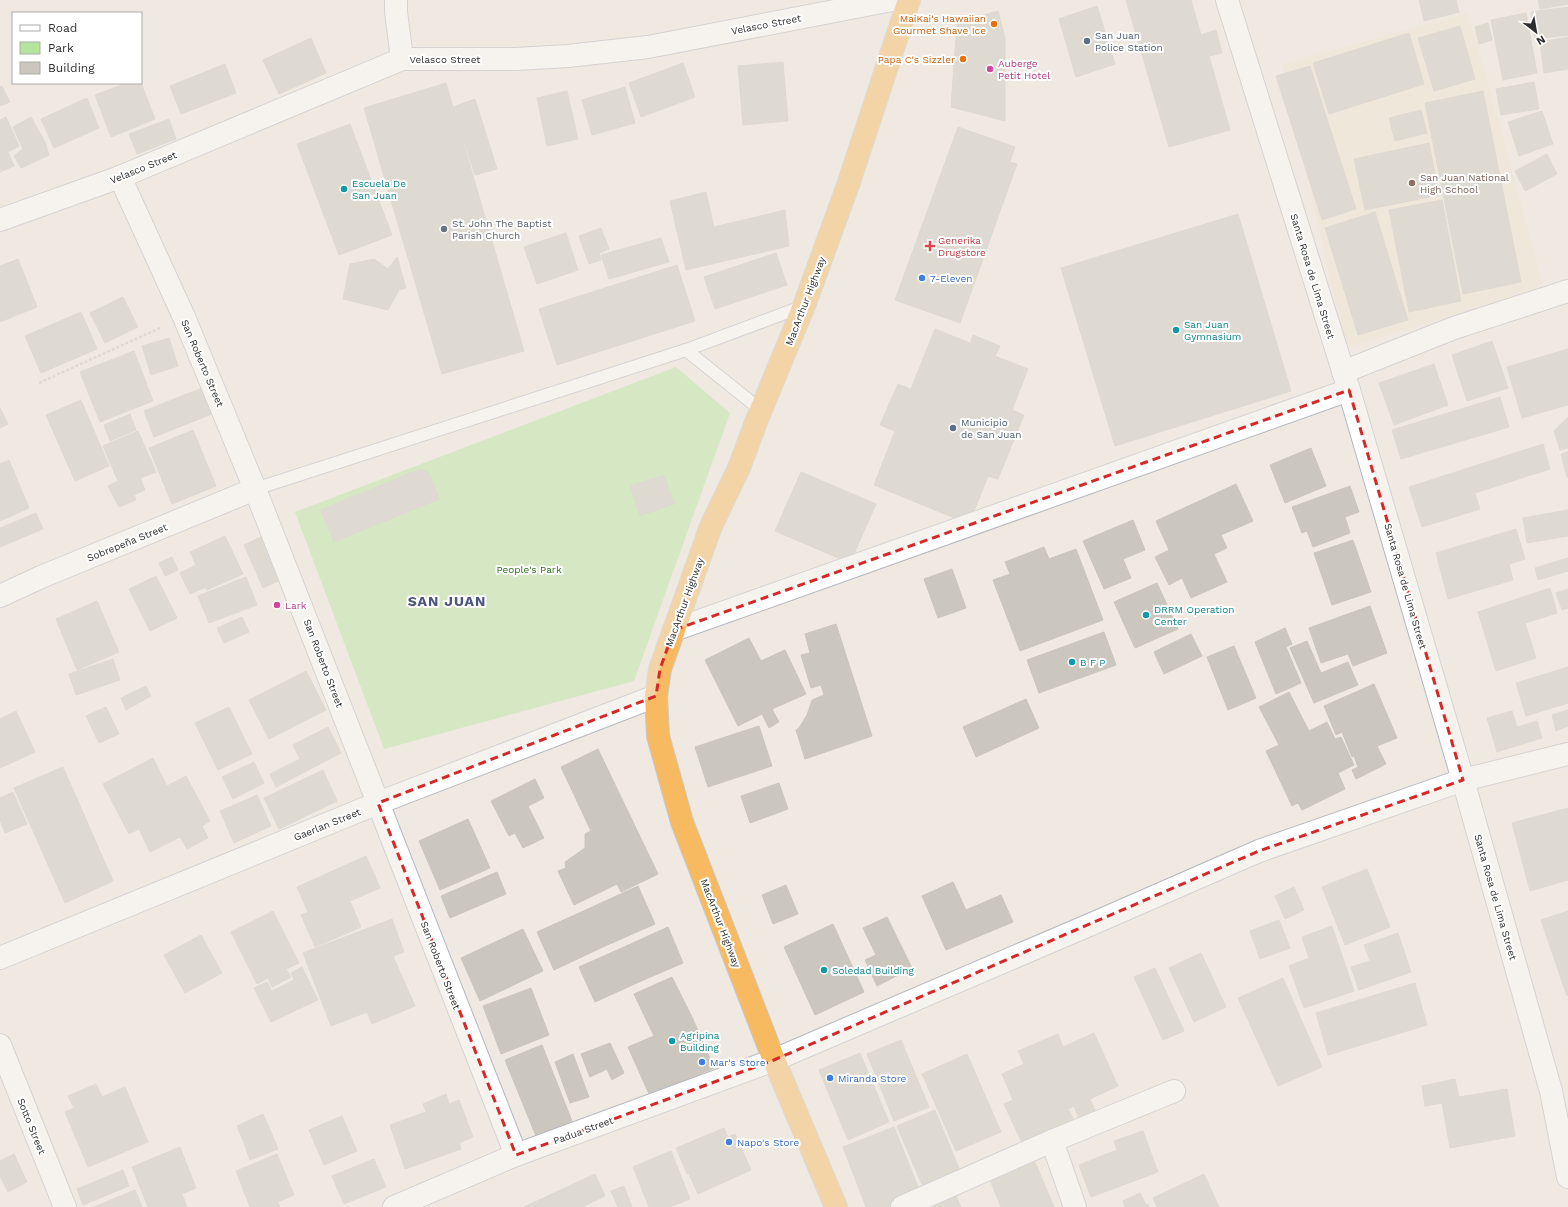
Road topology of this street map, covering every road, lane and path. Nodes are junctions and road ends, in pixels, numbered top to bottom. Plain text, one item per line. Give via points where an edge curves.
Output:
1 (396, 0) edge
2 (892, 0) edge
3 (909, 0) edge
4 (1226, 0) edge
5 (402, 59) junction
6 (120, 177) junction
7 (0, 220) edge
8 (1568, 291) edge
9 (804, 306) junction
10 (184, 317) junction
11 (686, 350) junction
12 (1346, 381) junction
13 (39, 383) dead end
14 (762, 410) junction
15 (255, 489) junction
16 (0, 596) edge
17 (674, 630) junction
18 (656, 696) junction
19 (1568, 754) edge
20 (1463, 780) junction
21 (378, 803) junction
22 (0, 958) edge
23 (0, 1045) edge
24 (774, 1060) junction
25 (1560, 1088) edge
26 (1174, 1091) dead end
27 (1052, 1141) junction
28 (516, 1155) junction
29 (1568, 1177) edge
30 (64, 1207) edge
31 (394, 1207) edge
32 (836, 1207) edge
33 (902, 1207) edge
34 (1075, 1207) edge

1 - 5 street
2 - 5 street, Velasco Street via 648,47 516,59
3 - 9 highway, MacArthur Highway via 848,185
4 - 12 street, Santa Rosa de Lima Street
5 - 6 street, Velasco Street
6 - 7 street, Velasco Street
6 - 10 street, San Roberto Street
8 - 12 street via 1454,328
9 - 11 lane
9 - 14 highway, MacArthur Highway
10 - 13 path
10 - 15 street, San Roberto Street
11 - 14 lane
11 - 15 lane
12 - 17 street
12 - 20 street, Santa Rosa de Lima Street
14 - 17 highway, MacArthur Highway via 712,526
15 - 16 street, Sobrepeña Street
15 - 21 street, San Roberto Street
17 - 18 highway, MacArthur Highway via 660,669
18 - 21 street, Gaerlan Street
18 - 24 highway, MacArthur Highway via 658,736 682,822
19 - 20 street, Padua Street
20 - 24 street, Padua Street via 1259,851
20 - 25 street, Santa Rosa de Lima Street
21 - 22 street, Gaerlan Street
21 - 28 street, San Roberto Street
23 - 30 street, Sotto Street
24 - 28 street, Padua Street
24 - 32 highway, MacArthur Highway
25 - 29 street, Santa Rosa de Lima Street
26 - 27 street
27 - 33 street
27 - 34 street
28 - 31 street, Padua Street

